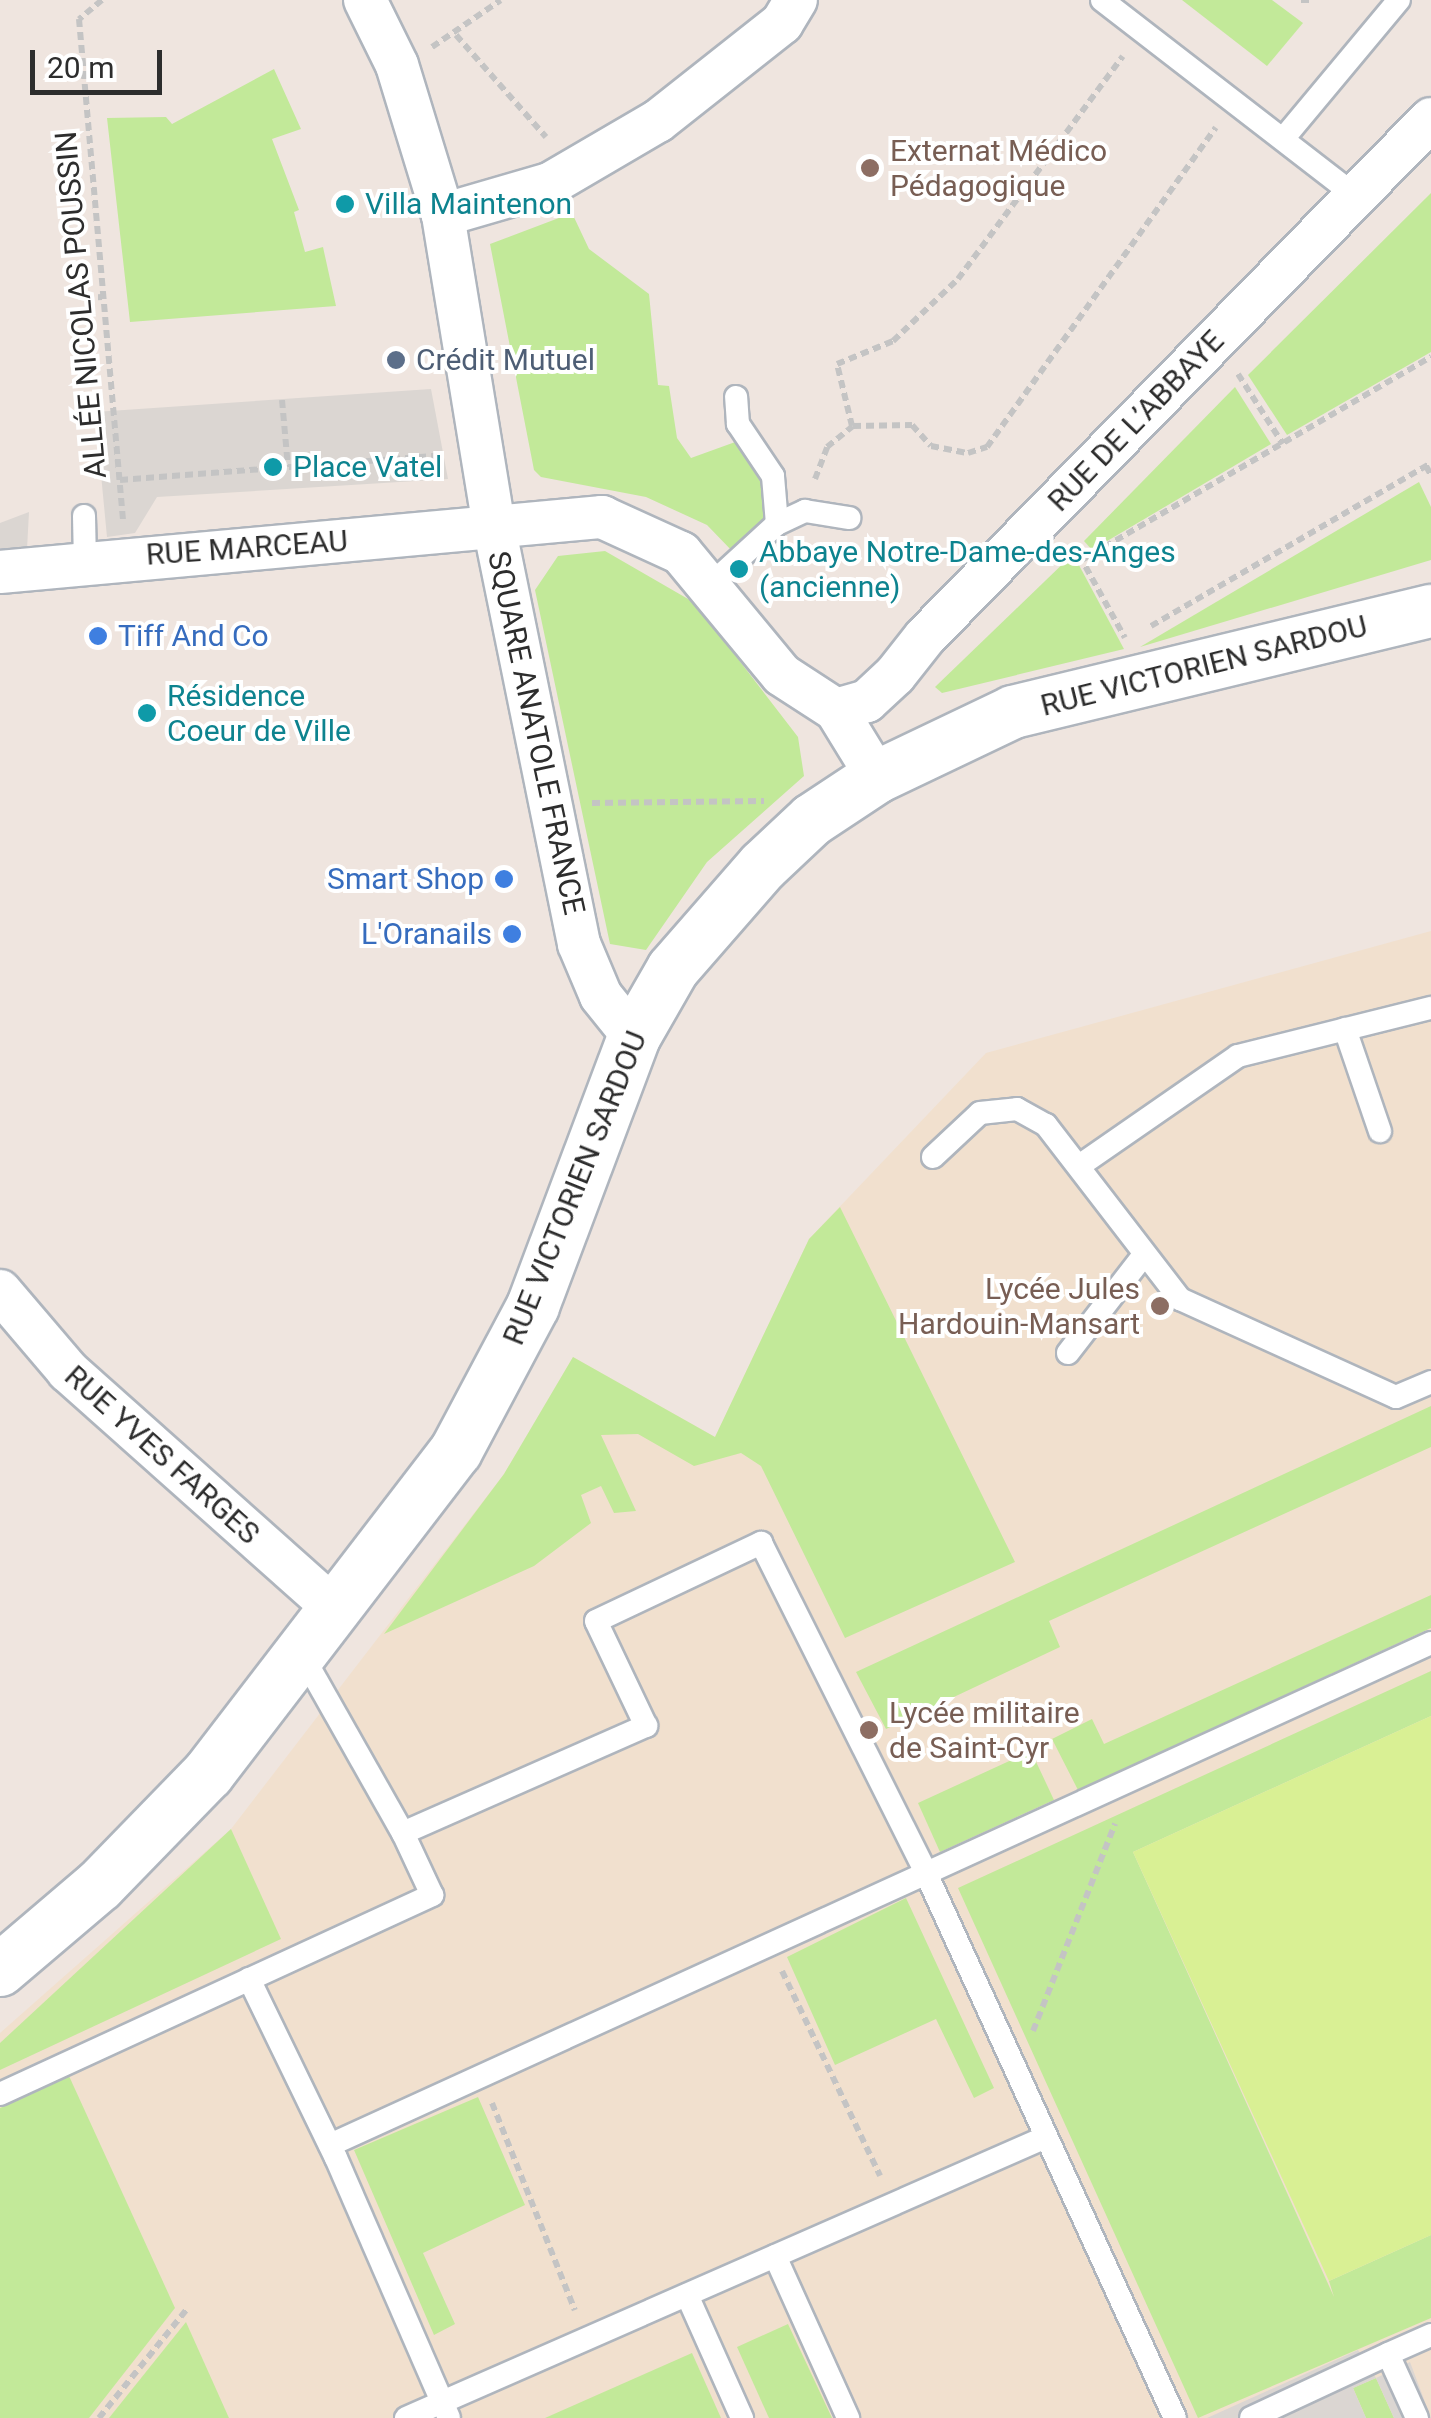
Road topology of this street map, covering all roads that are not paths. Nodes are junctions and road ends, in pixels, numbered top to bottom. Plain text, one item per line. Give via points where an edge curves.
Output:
1 (365, 0) edge
2 (796, 0) edge
3 (1102, 0) edge
4 (1398, 0) edge
5 (1431, 119) edge
6 (1283, 140) junction
7 (1356, 196) junction
8 (442, 215) junction
9 (736, 397) dead end
10 (84, 516) dead end
11 (849, 518) dead end
12 (778, 524) junction
13 (495, 531) junction
14 (105, 559) junction
15 (0, 572) edge
16 (710, 586) junction
17 (1431, 611) edge
18 (836, 710) junction
19 (877, 777) junction
20 (1431, 1008) edge
21 (1345, 1029) junction
22 (634, 1036) junction
23 (1380, 1131) dead end
24 (934, 1157) dead end
25 (1079, 1166) junction
26 (1142, 1256) junction
27 (0, 1292) edge
28 (1068, 1353) dead end
29 (1431, 1382) edge
30 (335, 1608) junction
31 (1431, 1642) edge
32 (301, 1654) junction
33 (403, 1833) junction
34 (924, 1871) junction
35 (0, 1970) edge
36 (249, 1978) junction
37 (0, 2094) edge
38 (1046, 2137) junction
39 (330, 2145) junction
40 (775, 2256) junction
41 (687, 2295) junction
42 (1431, 2335) edge
43 (1388, 2354) junction
44 (445, 2410) edge
45 (406, 2418) edge
46 (742, 2418) edge
47 (848, 2418) edge
48 (1175, 2418) edge
49 (1250, 2418) edge
50 (1417, 2418) edge

1 - 8 street via 397,65
2 - 8 street via 782,23 658,121 550,184
3 - 6 lane
4 - 6 lane
5 - 7 street, RUE DE L’ABBAYE
6 - 7 lane
7 - 18 street, RUE DE L’ABBAYE via 895,676 867,701
8 - 13 street
9 - 12 lane via 738,424 773,476
10 - 14 lane
11 - 12 lane via 806,511
12 - 16 lane
13 - 14 street, RUE MARCEAU
13 - 16 street, SQUARE ANATOLE FRANCE via 602,517 681,553
13 - 22 street, SQUARE ANATOLE FRANCE via 579,944 601,996
14 - 15 street, RUE MARCEAU
16 - 18 street, SQUARE ANATOLE FRANCE via 782,675
17 - 19 street, RUE VICTORIEN SARDOU via 1137,660
18 - 19 street
19 - 22 street, RUE VICTORIEN SARDOU via 812,820 673,969
20 - 21 lane
21 - 23 lane
21 - 25 lane via 1238,1056
22 - 30 street, RUE VICTORIEN SARDOU via 533,1306 456,1451
24 - 25 lane via 980,1113 1017,1109 1046,1125
25 - 26 lane
26 - 28 lane
26 - 29 lane via 1180,1299 1396,1397
27 - 30 street, RUE YVES FARGES via 68,1371
30 - 32 street, RUE VICTORIEN SARDOU
31 - 34 lane
32 - 33 lane
32 - 35 street, RUE VICTORIEN SARDOU via 208,1774 100,1885
33 - 34 lane via 646,1726 596,1621 761,1542
33 - 36 lane via 432,1895
34 - 38 lane
34 - 39 lane
36 - 37 lane
36 - 39 lane
38 - 40 lane
38 - 48 lane
39 - 44 lane
40 - 41 lane
40 - 47 lane
41 - 44 lane
41 - 46 lane
42 - 43 lane
43 - 49 lane
43 - 50 lane
44 - 45 lane

